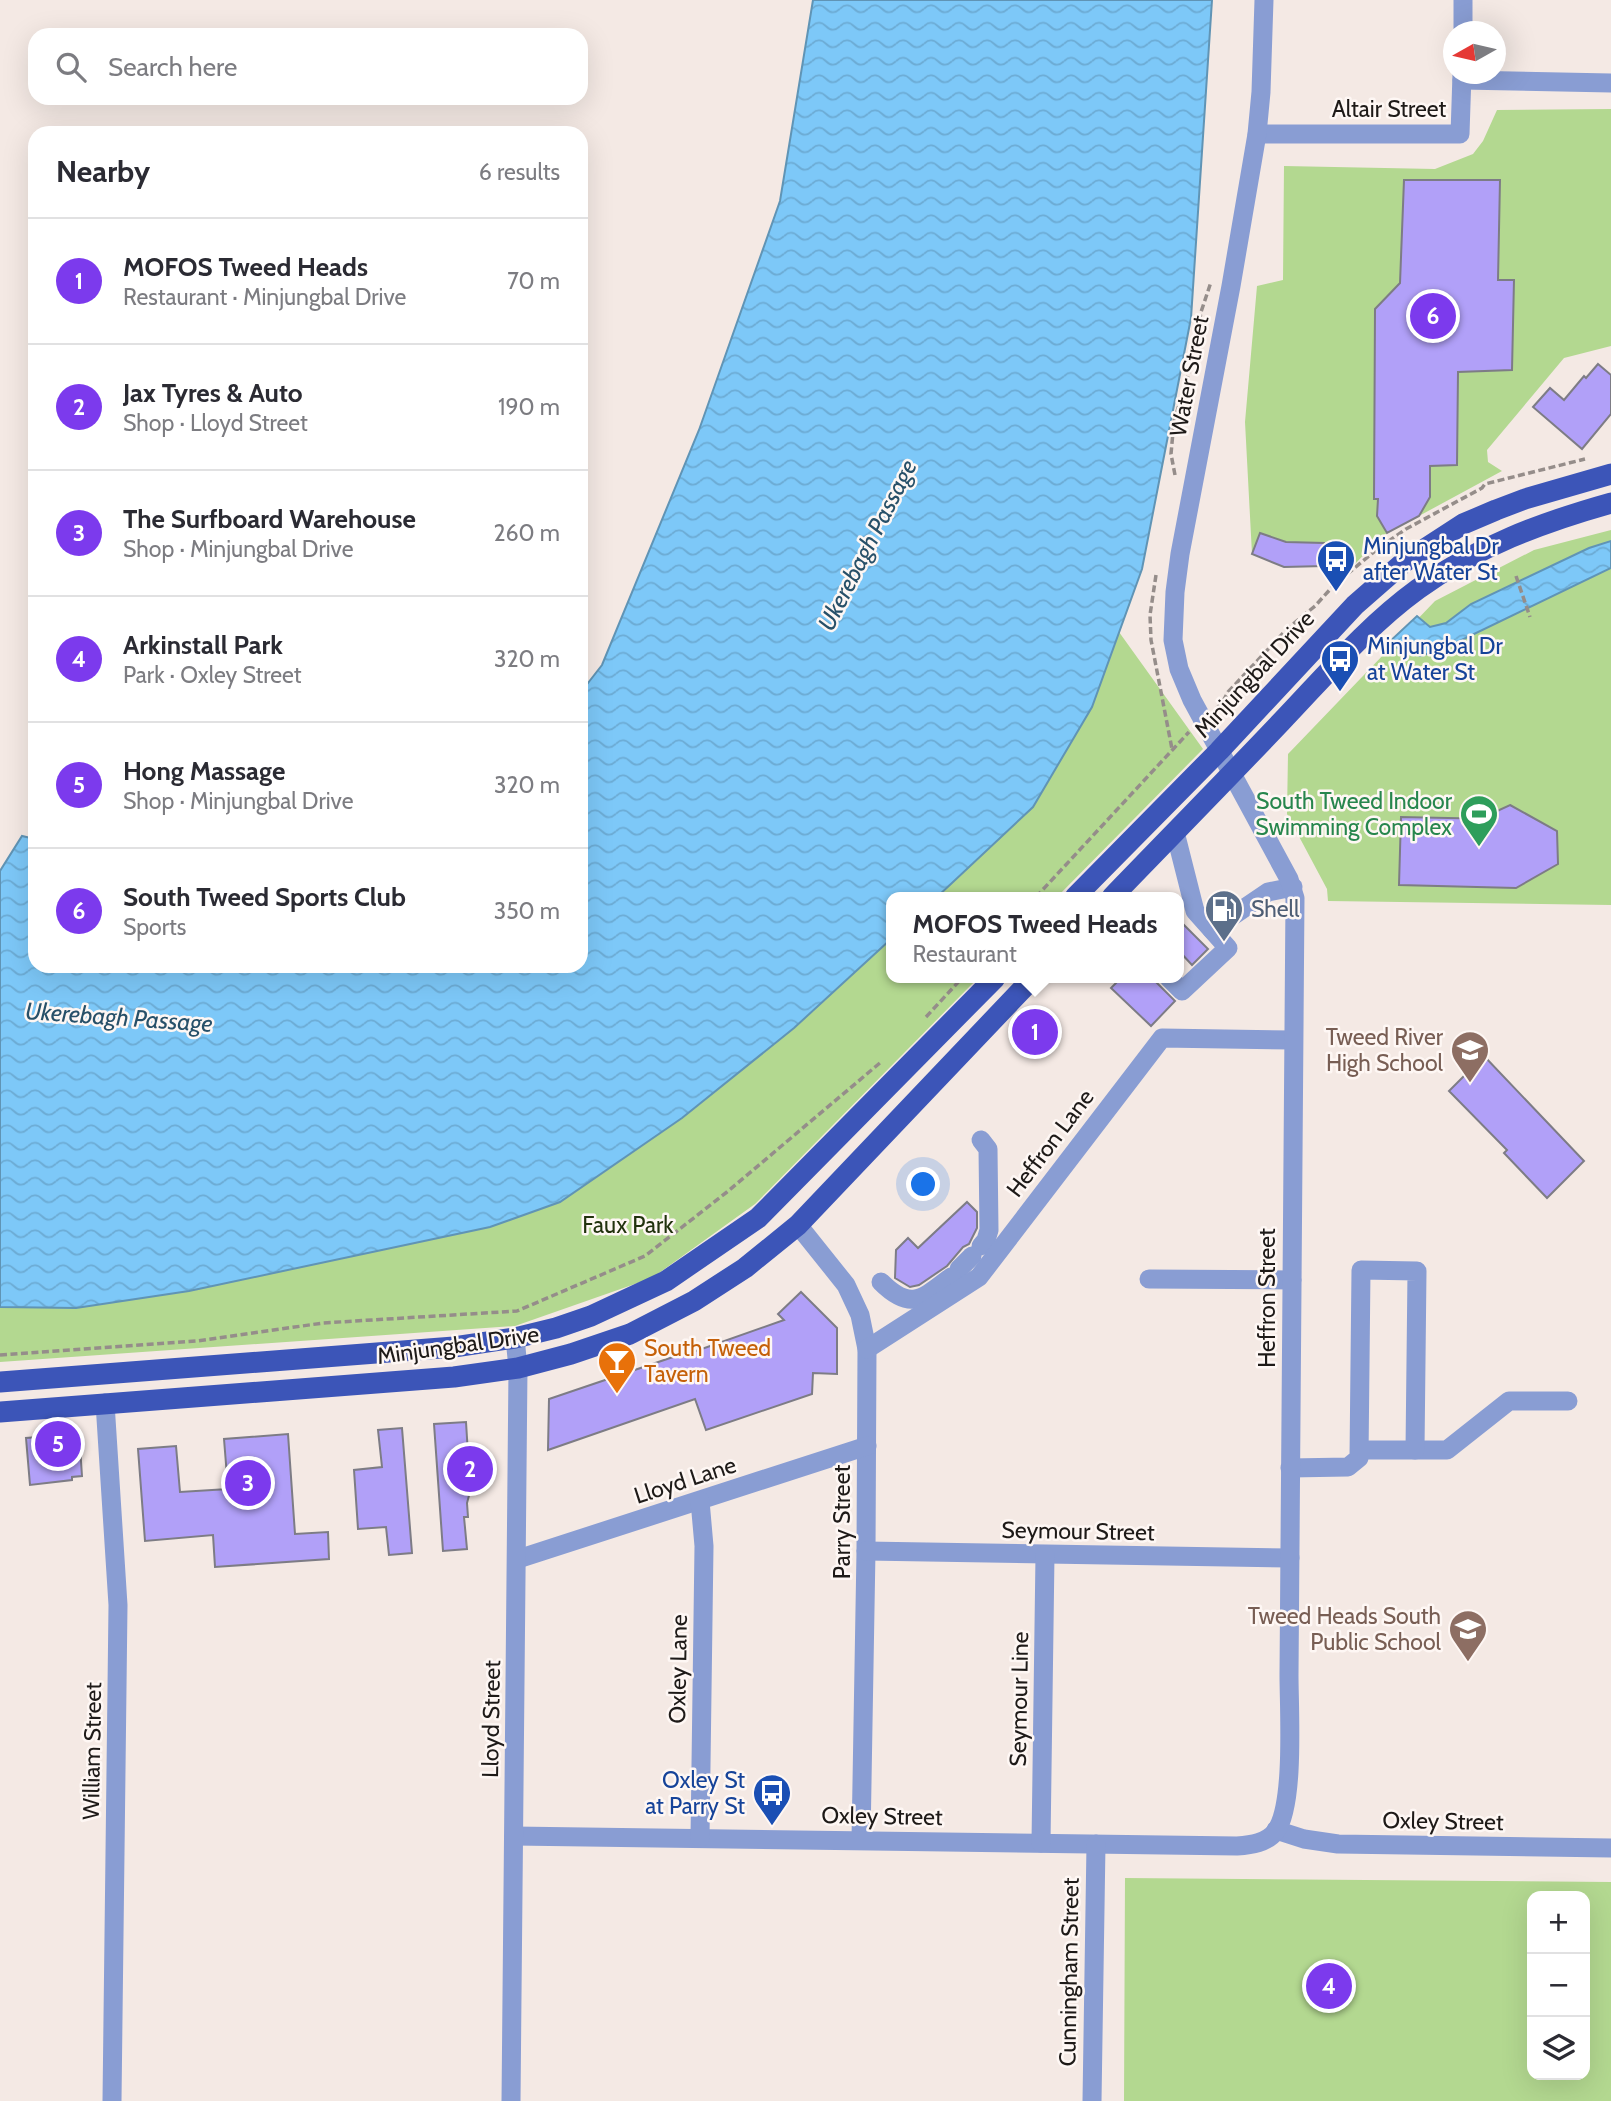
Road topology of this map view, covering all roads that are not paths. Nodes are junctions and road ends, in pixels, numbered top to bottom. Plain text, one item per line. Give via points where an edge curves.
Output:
1 (1264, 0) edge
2 (1463, 0) edge
3 (1462, 21) edge
4 (1506, 79) edge
5 (1611, 83) edge
6 (1462, 84) edge
7 (1257, 134) junction
8 (1611, 474) edge
9 (1611, 503) edge
10 (1219, 751) junction
11 (1232, 773) junction
12 (1175, 832) junction
13 (1293, 887) junction
14 (1079, 892) edge
15 (1117, 892) edge
16 (1212, 930) junction
17 (990, 983) edge
18 (1028, 983) edge
19 (1174, 983) edge
20 (1293, 1040) junction
21 (981, 1140) dead end
22 (798, 1225) junction
23 (1149, 1279) dead end
24 (1292, 1280) junction
25 (881, 1282) dead end
26 (515, 1338) junction
27 (867, 1349) junction
28 (518, 1368) junction
29 (0, 1382) edge
30 (1568, 1401) dead end
31 (105, 1403) junction
32 (0, 1412) edge
33 (867, 1446) junction
34 (1359, 1450) junction
35 (1415, 1450) junction
36 (1290, 1468) junction
37 (700, 1501) junction
38 (866, 1551) junction
39 (1045, 1555) junction
40 (1290, 1558) junction
41 (518, 1559) junction
42 (1276, 1830) junction
43 (514, 1836) junction
44 (700, 1839) junction
45 (861, 1840) junction
46 (1041, 1843) junction
47 (1096, 1844) junction
48 (1611, 1848) edge
49 (112, 2101) edge
50 (511, 2101) edge
51 (1092, 2101) edge

1 - 7 street, Water Street
2 - 3 street
4 - 5 street
6 - 7 street, Altair Street via 1460,134
7 - 10 street, Water Street via 1174,608 1173,640 1179,670
8 - 10 main road, Minjungbal Drive via 1525,499 1463,524 1403,563 1355,605
9 - 11 main road via 1489,546 1418,589 1348,652
10 - 11 street, Heffron Street
10 - 14 main road, Minjungbal Drive
11 - 12 main road
11 - 13 street, Heffron Street
12 - 15 main road
12 - 16 street via 1195,911
13 - 16 street via 1268,892
13 - 20 street, Heffron Street
16 - 19 street via 1228,948 1182,991
17 - 26 main road, Minjungbal Drive via 758,1218 666,1281 591,1316
18 - 22 main road, Minjungbal Drive
20 - 24 street, Heffron Street
20 - 27 street, Heffron Lane via 1162,1038 979,1277
21 - 25 street via 988,1149 986,1240 924,1297 911,1301 891,1293
22 - 27 street, Parry Street via 845,1285 860,1315
22 - 28 main road, Minjungbal Drive via 745,1268 684,1307 630,1334
23 - 24 street
24 - 36 street, Heffron Street
26 - 28 street, Lloyd Street
26 - 29 main road, Minjungbal Drive via 416,1351
27 - 33 street, Parry Street
28 - 31 main road, Minjungbal Drive via 445,1378
28 - 41 street, Lloyd Street
30 - 35 street via 1509,1401 1447,1450
31 - 32 main road, Minjungbal Drive
31 - 49 street, William Street via 118,1605
33 - 37 street, Lloyd Lane
33 - 38 street, Parry Street
34 - 35 street
34 - 35 street via 1361,1270 1417,1271
34 - 36 street via 1359,1458 1348,1467
36 - 40 street, Heffron Street
37 - 41 street, Lloyd Lane
37 - 44 street, Oxley Lane via 704,1546
38 - 39 street, Seymour Street
38 - 45 street, Parry Street
39 - 40 street, Seymour Street
39 - 46 street, Seymour Line
40 - 42 street, Heffron Street via 1288,1792
41 - 43 street, Lloyd Street
42 - 47 street, Oxley Street via 1266,1840 1248,1845
42 - 48 street, Oxley Street via 1338,1844
43 - 44 street, Oxley Street
43 - 50 street, Lloyd Street
44 - 45 street, Oxley Street
45 - 46 street, Oxley Street
46 - 47 street, Oxley Street
47 - 51 street, Cunningham Street

